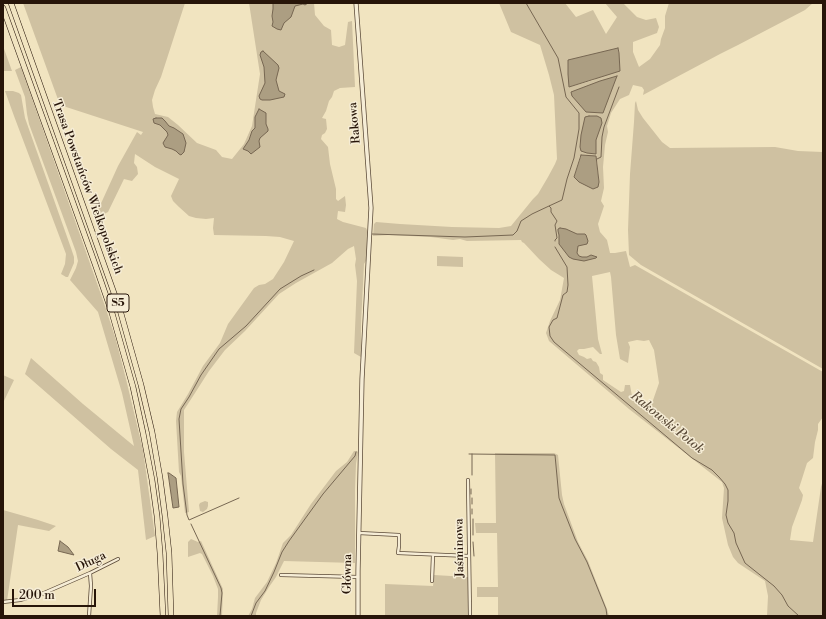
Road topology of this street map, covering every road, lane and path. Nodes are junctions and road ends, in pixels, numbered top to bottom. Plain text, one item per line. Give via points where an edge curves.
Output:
1 (10, 3) edge
2 (356, 3) edge
3 (3, 8) edge
4 (468, 480) dead end
5 (359, 533) junction
6 (434, 555) junction
7 (469, 556) junction
8 (118, 559) dead end
9 (90, 573) junction
10 (281, 575) dead end
11 (358, 577) junction
12 (432, 581) dead end
13 (3, 602) edge
14 (89, 616) edge
15 (163, 616) edge
16 (171, 616) edge
17 (358, 616) edge
18 (470, 616) edge

1 - 16 highway, Trasa Powstańców Wielkopolskich / S5 via 120,310 141,385 152,432 163,501 169,553
2 - 5 street, Rakowa via 371,198 362,379
3 - 15 highway, Trasa Powstańców Wielkopolskich / S5 via 112,313 133,387 157,516
4 - 7 street, Jaśminowa
5 - 6 street via 399,535 398,553
5 - 11 street, Główna
6 - 7 street
6 - 12 street
7 - 18 street, Jaśminowa
8 - 9 street, Długa
9 - 13 street, Długa via 29,598
9 - 14 street
10 - 11 street
11 - 17 street, Główna

